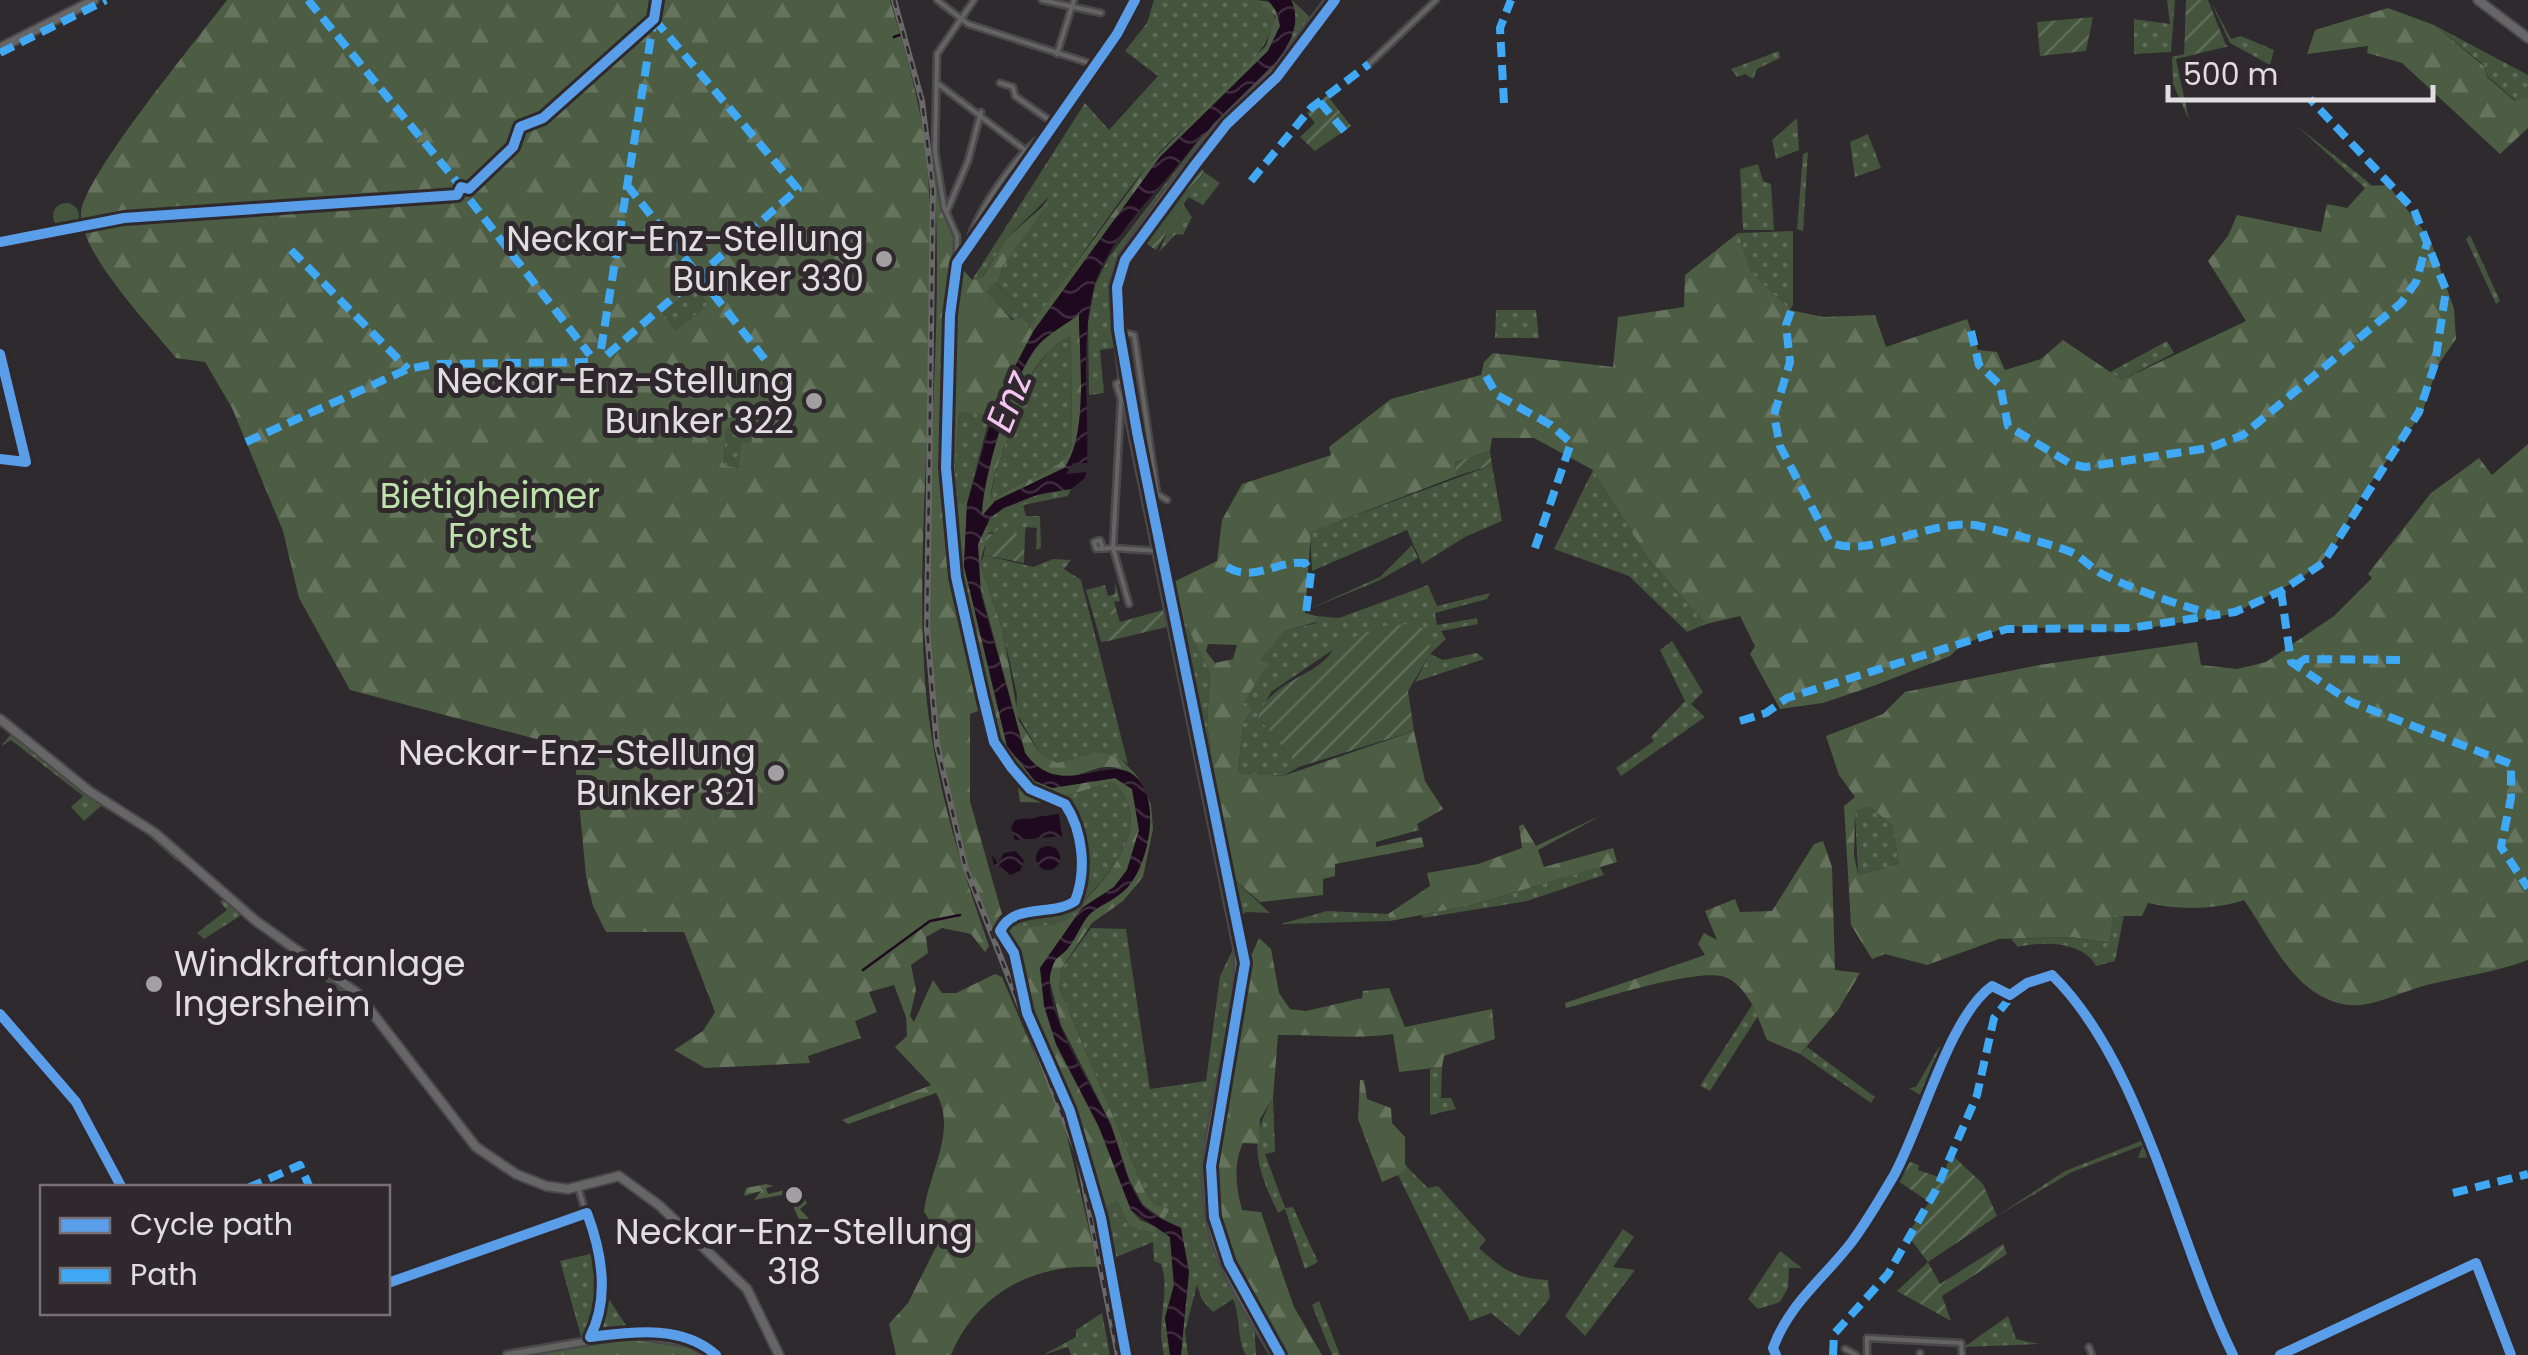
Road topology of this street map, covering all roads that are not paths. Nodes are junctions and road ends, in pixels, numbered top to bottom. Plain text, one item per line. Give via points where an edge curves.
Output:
1 (94, 0) edge
2 (937, 0) edge
3 (974, 0) edge
4 (1042, 0) edge
5 (1074, 0) edge
6 (1135, 0) edge
7 (1331, 0) edge
8 (1436, 0) edge
9 (2478, 0) edge
10 (1072, 8) junction
11 (1101, 14) dead end
12 (959, 19) junction
13 (2528, 38) edge
14 (0, 48) edge
15 (1057, 54) junction
16 (1094, 64) junction
17 (1368, 64) dead end
18 (937, 83) junction
19 (1000, 83) dead end
20 (981, 112) junction
21 (1053, 122) junction
22 (1044, 136) junction
23 (1024, 150) junction
24 (946, 213) junction
25 (969, 244) junction
26 (1116, 332) junction
27 (1123, 380) junction
28 (1150, 445) junction
29 (1136, 448) junction
30 (1167, 500) dead end
31 (1102, 546) dead end
32 (1113, 548) junction
33 (1158, 551) junction
34 (1129, 604) dead end
35 (0, 719) edge
36 (578, 1187) junction
37 (598, 1252) dead end
38 (2089, 1347) dead end
39 (1846, 1349) dead end
40 (507, 1355) edge
41 (710, 1355) edge
42 (778, 1355) edge
43 (1276, 1355) edge
44 (1856, 1355) edge
45 (1868, 1355) edge
46 (1962, 1355) edge
47 (2092, 1355) edge

1 - 14 main road
2 - 12 street
3 - 12 street
4 - 10 street
5 - 10 street
6 - 16 street
7 - 26 main road via 1274,75 1219,128 1135,238 1118,270
8 - 17 street
9 - 13 main road
10 - 11 street
10 - 15 street
12 - 15 street
12 - 18 street via 936,54
15 - 16 street
16 - 21 street
18 - 20 street
18 - 24 street via 935,152
19 - 21 street
20 - 23 street
20 - 24 street
21 - 22 street
22 - 23 street
22 - 25 street
23 - 25 street
24 - 25 street via 957,236 956,263
26 - 27 main road
26 - 28 street via 1134,336
27 - 29 main road
27 - 32 street via 1116,384 1121,402
28 - 29 street
28 - 30 street via 1157,494
29 - 33 main road
31 - 32 street
32 - 33 street
32 - 34 street
33 - 43 main road via 1240,964 1208,1162 1209,1200 1225,1262
35 - 36 main road via 357,993 470,1142 531,1181
36 - 37 street
36 - 42 main road via 622,1176 677,1221 753,1297
38 - 47 street
39 - 44 street
40 - 41 street via 630,1334 690,1343
45 - 46 street via 1867,1338 1961,1343

